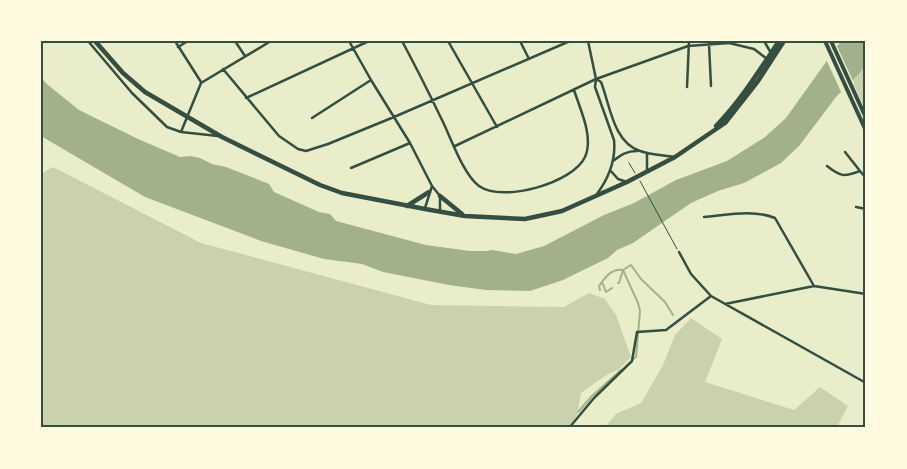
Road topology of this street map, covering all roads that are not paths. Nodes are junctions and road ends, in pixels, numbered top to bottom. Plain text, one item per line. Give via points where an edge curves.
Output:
1 (88, 41) edge
2 (95, 41) edge
3 (175, 41) edge
4 (188, 41) edge
5 (235, 41) edge
6 (271, 41) edge
7 (350, 41) edge
8 (369, 41) edge
9 (402, 41) edge
10 (448, 41) edge
11 (520, 41) edge
12 (570, 41) edge
13 (588, 41) edge
14 (689, 41) edge
15 (764, 41) edge
16 (784, 41) edge
17 (825, 41) edge
18 (831, 41) edge
19 (708, 44) junction
20 (778, 44) edge
21 (688, 46) junction
22 (178, 47) junction
23 (354, 48) junction
24 (770, 53) junction
25 (245, 56) junction
26 (530, 59) junction
27 (767, 59) junction
28 (223, 69) junction
29 (596, 79) junction
30 (371, 80) junction
31 (201, 83) junction
32 (473, 83) junction
33 (711, 86) dead end
34 (688, 87) dead end
35 (574, 90) junction
36 (246, 98) junction
37 (432, 100) junction
38 (394, 117) junction
39 (187, 118) junction
40 (312, 118) dead end
41 (866, 118) edge
42 (497, 127) junction
43 (866, 131) edge
44 (181, 132) junction
45 (710, 132) junction
46 (222, 137) junction
47 (410, 143) junction
48 (455, 146) junction
49 (638, 150) junction
50 (846, 152) dead end
51 (647, 153) junction
52 (675, 157) junction
53 (613, 161) junction
54 (827, 166) dead end
55 (351, 168) dead end
56 (610, 170) junction
57 (647, 171) junction
58 (860, 171) junction
59 (866, 178) edge
60 (626, 182) junction
61 (432, 186) junction
62 (429, 192) junction
63 (440, 196) junction
64 (595, 196) junction
65 (406, 206) junction
66 (856, 207) dead end
67 (424, 209) junction
68 (866, 209) edge
69 (440, 212) junction
70 (466, 216) junction
71 (704, 217) dead end
72 (679, 252) road end
73 (814, 286) junction
74 (866, 294) edge
75 (711, 296) junction
76 (725, 304) junction
77 (866, 383) edge
78 (569, 428) edge

1 - 44 street via 132,93 167,127
2 - 39 main road via 145,92
3 - 22 street
4 - 22 street
5 - 25 street
6 - 25 street
7 - 23 street
8 - 23 street
9 - 37 street
10 - 32 street
11 - 26 street
12 - 26 street
13 - 29 street
14 - 21 street
15 - 24 street
16 - 20 main road
17 - 43 main road
18 - 41 main road
19 - 21 street
19 - 27 street via 729,43 754,50
19 - 33 street
20 - 24 main road
20 - 45 main road via 758,81 735,111 725,123
21 - 29 street
21 - 34 street
22 - 31 street
23 - 30 street
23 - 36 street
24 - 27 main road
25 - 28 street
26 - 32 street
27 - 45 main road via 732,109
28 - 31 street
28 - 36 street
29 - 35 street
29 - 49 street via 600,82 620,137
29 - 53 street via 595,87 614,140
30 - 38 street
30 - 40 street
31 - 39 street
32 - 37 street
32 - 42 street
35 - 42 street
35 - 48 street via 588,143 585,156 569,174 510,193 492,192 470,177
36 - 38 street via 280,136 306,151
37 - 38 street
37 - 48 street
38 - 47 street
39 - 44 street
39 - 46 main road
42 - 48 street
44 - 46 street
45 - 52 main road
46 - 65 main road via 320,185 342,193
47 - 55 street
47 - 61 street
49 - 51 street
49 - 53 street via 623,153
50 - 58 street
51 - 52 street
51 - 57 street
52 - 57 main road
53 - 56 street
54 - 58 street via 843,176
56 - 60 street
56 - 64 street
57 - 60 main road
58 - 59 street
60 - 64 main road
61 - 62 street
61 - 63 street
62 - 65 main road
62 - 67 street
63 - 69 street
63 - 70 main road
64 - 70 main road via 562,211 525,219
65 - 67 main road
66 - 68 street
67 - 69 main road
69 - 70 main road
71 - 73 street via 752,213 775,218
72 - 75 street via 691,274
73 - 74 street
73 - 76 street
75 - 76 street
75 - 78 street via 666,330 637,332 632,361
76 - 77 street

